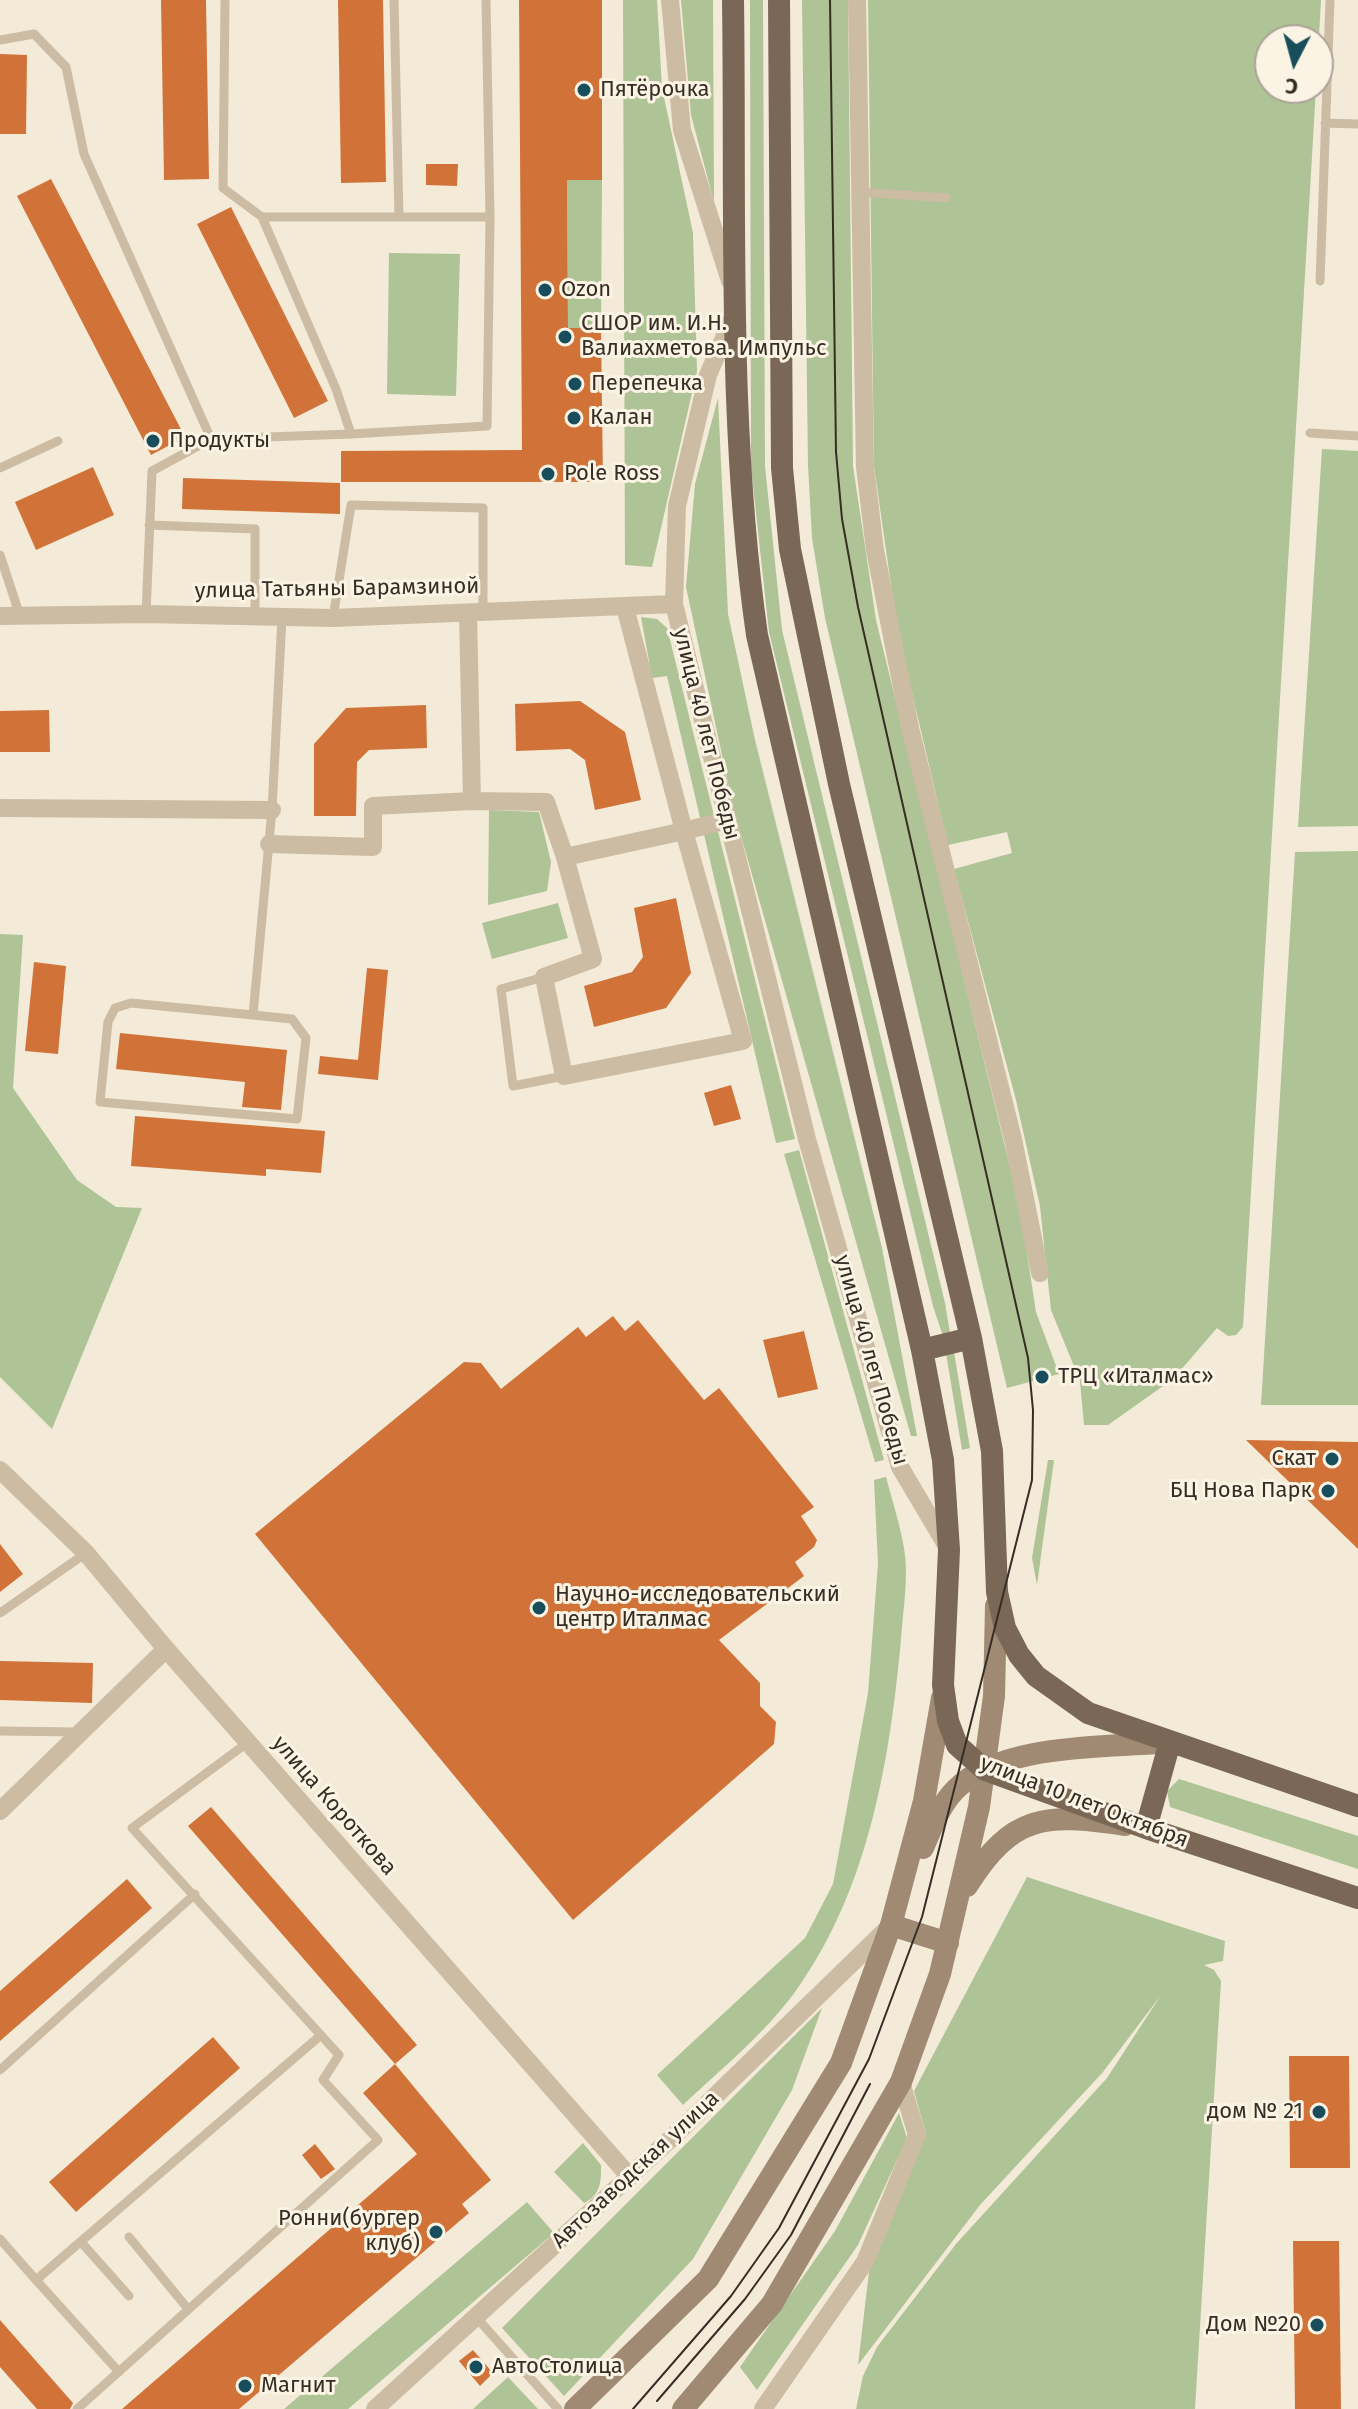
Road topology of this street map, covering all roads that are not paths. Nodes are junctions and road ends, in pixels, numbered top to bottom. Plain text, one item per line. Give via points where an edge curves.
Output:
1 (225, 0) edge
2 (394, 0) edge
3 (486, 0) edge
4 (670, 0) edge
5 (733, 0) edge
6 (779, 0) edge
7 (857, 0) edge
8 (1330, 0) edge
9 (0, 40) edge
10 (1325, 123) junction
11 (1358, 124) edge
12 (859, 192) junction
13 (946, 198) dead end
14 (262, 217) junction
15 (399, 217) junction
16 (490, 217) junction
17 (1320, 281) dead end
18 (737, 306) junction
19 (1310, 433) dead end
20 (351, 434) junction
21 (1358, 436) edge
22 (211, 439) junction
23 (58, 441) dead end
24 (0, 468) edge
25 (149, 525) junction
26 (0, 555) edge
27 (674, 604) junction
28 (625, 607) junction
29 (475, 612) junction
30 (146, 614) junction
31 (0, 616) edge
32 (20, 616) junction
33 (255, 617) junction
34 (282, 617) junction
35 (333, 618) junction
36 (472, 801) junction
37 (0, 808) edge
38 (272, 810) junction
39 (728, 820) junction
40 (684, 831) junction
41 (269, 844) junction
42 (565, 857) junction
43 (544, 977) junction
44 (253, 1015) junction
45 (564, 1076) junction
46 (1040, 1273) dead end
47 (971, 1338) junction
48 (922, 1350) junction
49 (0, 1470) edge
50 (949, 1550) junction
51 (86, 1553) junction
52 (997, 1592) junction
53 (0, 1613) edge
54 (166, 1649) junction
55 (943, 1685) junction
56 (0, 1731) edge
57 (82, 1732) junction
58 (1170, 1742) junction
59 (247, 1743) junction
60 (985, 1770) junction
61 (1358, 1806) edge
62 (0, 1811) edge
63 (1146, 1828) junction
64 (195, 1894) junction
65 (960, 1897) junction
66 (1358, 1898) edge
67 (891, 1925) junction
68 (948, 1943) junction
69 (321, 2035) junction
70 (0, 2070) edge
71 (901, 2082) junction
72 (630, 2177) junction
73 (129, 2237) dead end
74 (0, 2239) edge
75 (81, 2242) junction
76 (36, 2280) junction
77 (129, 2296) dead end
78 (188, 2309) junction
79 (476, 2317) junction
80 (119, 2372) junction
81 (77, 2409) edge
82 (375, 2409) edge
83 (558, 2409) edge
84 (575, 2409) edge
85 (683, 2409) edge
86 (763, 2409) edge

1 - 14 lane via 223,188
2 - 15 lane
3 - 16 lane
4 - 18 street, улица 40 лет Победы via 682,130
5 - 18 main road, улица 40 лет Победы
6 - 47 main road via 782,468 790,549 839,784
7 - 12 street
8 - 10 lane
9 - 22 lane via 34,34 66,67 84,154
10 - 11 lane
10 - 17 lane
12 - 13 lane
12 - 46 street via 865,467 875,550 913,742 1013,1139
14 - 15 lane
14 - 20 lane
15 - 16 lane
16 - 20 lane via 487,426
18 - 27 street, улица 40 лет Победы via 708,375 677,506
18 - 48 main road, улица 40 лет Победы via 738,470 757,635
19 - 21 lane
20 - 22 lane
22 - 25 lane via 152,471
23 - 24 lane
25 - 30 lane
25 - 33 lane via 255,529
26 - 32 lane
27 - 28 street, улица Татьяны Барамзиной
27 - 39 street, улица 40 лет Победы
28 - 29 street, улица Татьяны Барамзиной
28 - 40 street
29 - 35 street, улица Татьяны Барамзиной
29 - 35 lane via 483,508 351,505
29 - 36 street
30 - 32 street, улица Татьяны Барамзиной
30 - 33 street, улица Татьяны Барамзиной
31 - 32 street, улица Татьяны Барамзиной
33 - 34 street, улица Татьяны Барамзиной
34 - 35 street, улица Татьяны Барамзиной
34 - 38 lane
36 - 41 street via 373,806 373,847
36 - 42 street via 546,802
37 - 38 street
38 - 41 lane
39 - 40 street
39 - 50 street, улица 40 лет Победы via 807,1139 900,1467
40 - 42 street
40 - 45 street via 743,1041
41 - 44 lane
42 - 43 street via 593,959
43 - 45 street
43 - 45 lane via 501,989 513,1086
44 - 44 lane via 131,1003 115,1008 108,1022 100,1102 297,1119 306,1038 292,1019
47 - 48 main road
47 - 52 main road via 992,1451
48 - 50 main road, улица 40 лет Победы via 943,1460
49 - 51 street, улица Короткова
50 - 55 main road, улица 10 лет Октября
51 - 53 lane
51 - 54 street, улица Короткова
52 - 58 main road via 1013,1646 1036,1676 1088,1713
52 - 60 main road via 994,1696
54 - 57 street
54 - 59 street, улица Короткова
55 - 60 main road, улица 10 лет Октября via 957,1745
55 - 67 main road via 924,1801
56 - 57 lane
57 - 62 street
58 - 60 main road via 1041,1753
58 - 61 main road
58 - 63 main road
59 - 64 lane via 132,1828
59 - 72 street, улица Короткова
60 - 63 main road, улица 10 лет Октября
60 - 65 main road
60 - 67 main road via 960,1785 941,1808
63 - 65 main road via 1065,1819 1023,1827 995,1848
63 - 66 main road, улица 10 лет Октября
64 - 69 lane
64 - 70 lane
65 - 68 main road
67 - 68 main road
67 - 72 street, Автозаводская улица
67 - 84 main road via 841,2063 708,2279
68 - 71 main road
69 - 75 lane
69 - 78 lane via 339,2055 323,2080 378,2140
71 - 85 main road via 772,2304
71 - 86 street via 917,2135 865,2262
72 - 79 street, Автозаводская улица
73 - 78 lane
74 - 76 lane
75 - 76 lane
75 - 77 lane
76 - 80 lane
78 - 80 lane
79 - 82 street, Автозаводская улица
79 - 83 lane
80 - 81 lane

